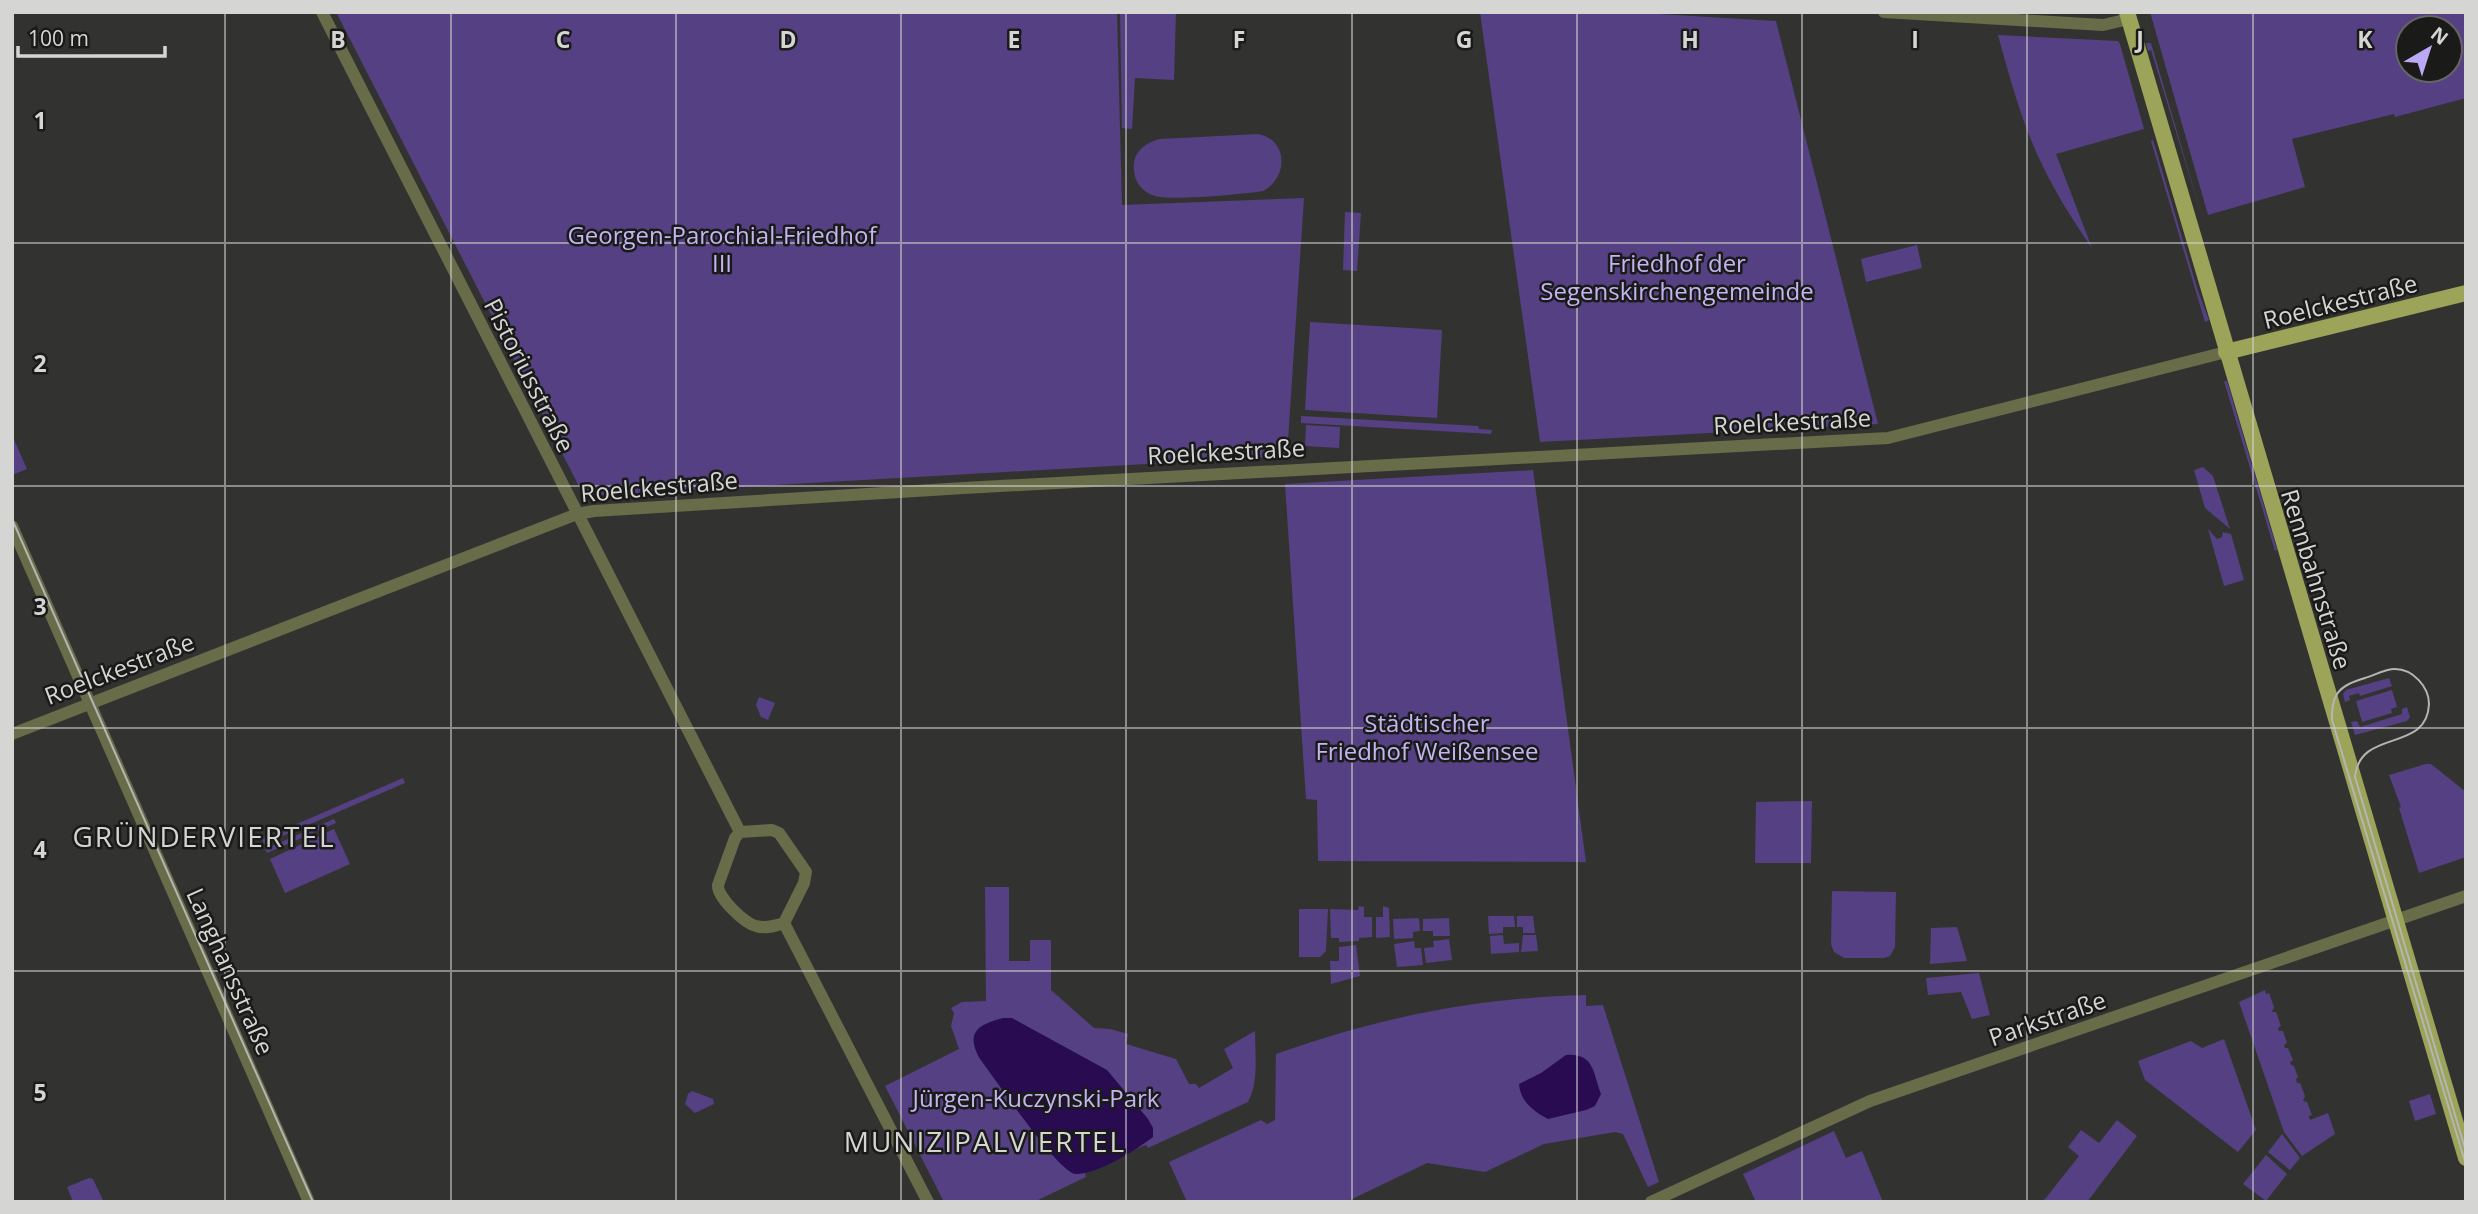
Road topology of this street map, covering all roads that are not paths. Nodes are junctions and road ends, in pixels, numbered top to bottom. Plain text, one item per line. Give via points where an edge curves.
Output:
1 (321, 12) edge
2 (1884, 12) edge
3 (2128, 16) edge
4 (2466, 293) edge
5 (2226, 352) junction
6 (577, 514) junction
7 (12, 526) edge
8 (91, 703) junction
9 (12, 734) edge
10 (740, 832) junction
11 (2466, 896) edge
12 (2395, 921) junction
13 (784, 923) junction
14 (2466, 1158) edge
15 (309, 1202) edge
16 (928, 1202) edge
17 (1651, 1202) edge

1 - 6 street, Pistoriusstraße
2 - 3 street via 2103,25
3 - 5 main road, Rennbahnstraße
4 - 5 main road, Roelckestraße
5 - 6 street, Roelckestraße via 1888,438 718,502
5 - 12 main road, Rennbahnstraße
6 - 8 street, Roelckestraße
6 - 10 street, Pistoriusstraße
7 - 8 street, Langhansstraße
8 - 9 street, Roelckestraße
8 - 15 street, Langhansstraße
10 - 13 street via 779,833 806,873
10 - 13 street via 717,892 750,925
11 - 12 street, Parkstraße
12 - 14 main road, Rennbahnstraße
12 - 17 street, Parkstraße via 1870,1101
13 - 16 street

